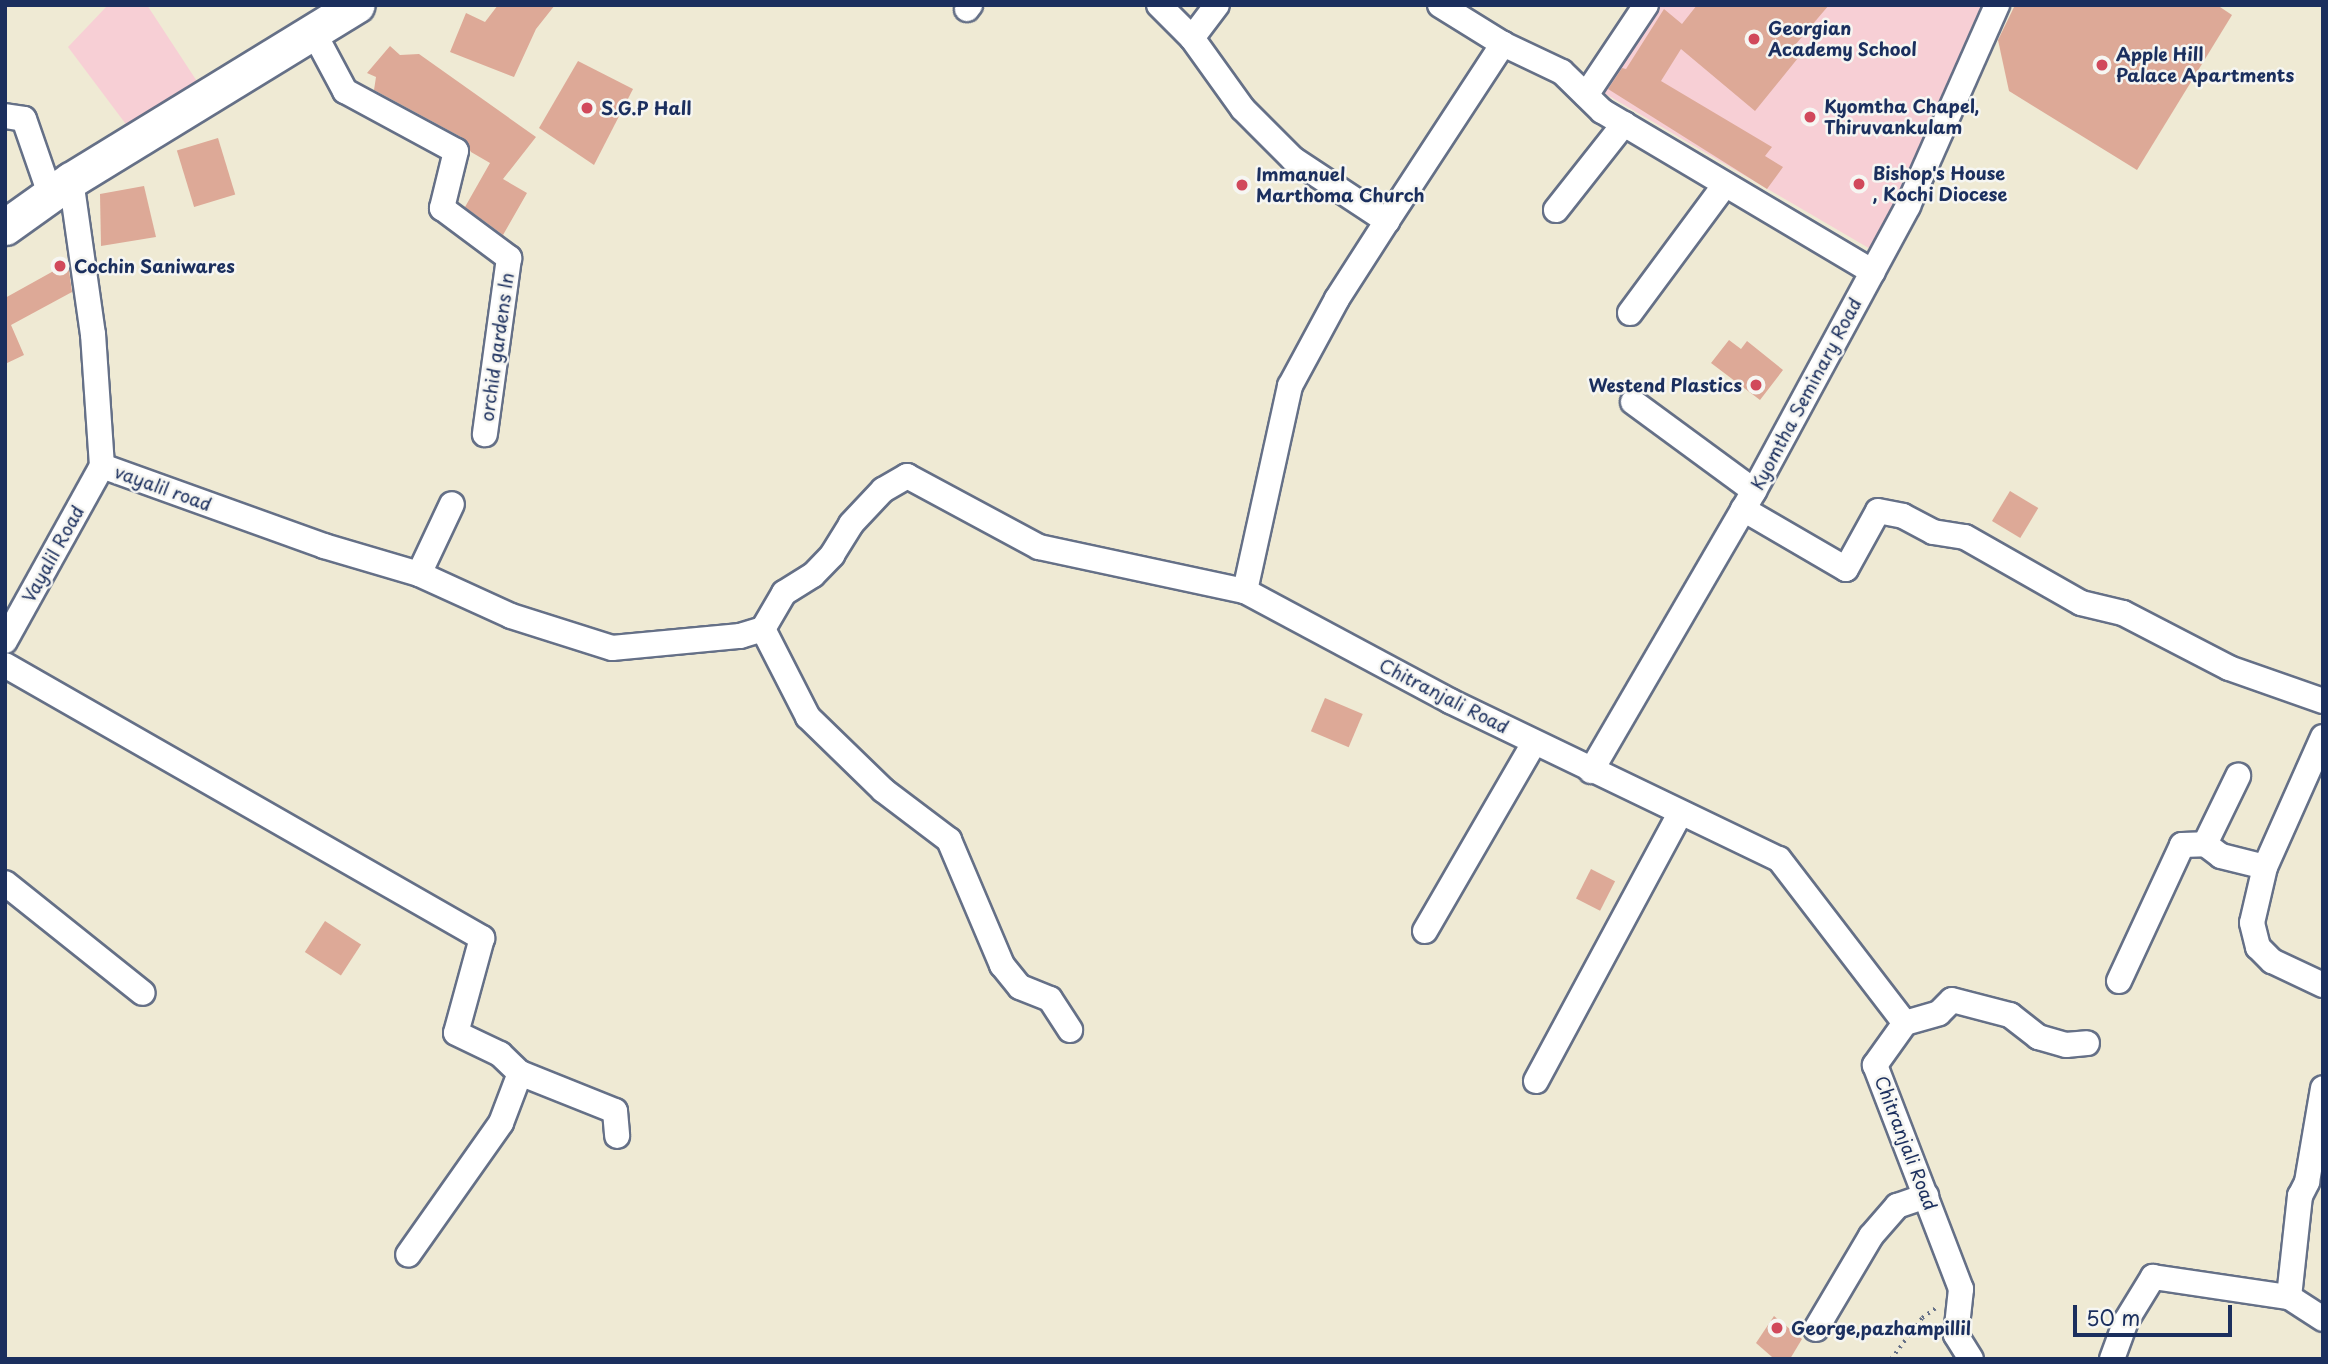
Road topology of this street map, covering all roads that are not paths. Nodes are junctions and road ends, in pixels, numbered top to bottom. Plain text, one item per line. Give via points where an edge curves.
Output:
1 (357, 5) edge
2 (1159, 5) edge
3 (1217, 5) edge
4 (1440, 5) edge
5 (1646, 5) edge
6 (1997, 5) edge
7 (314, 33) junction
8 (1192, 38) junction
9 (1503, 44) junction
10 (1586, 95) junction
11 (5, 116) edge
12 (1624, 124) junction
13 (1724, 186) junction
14 (61, 188) junction
15 (1556, 210) dead end
16 (1387, 221) junction
17 (5, 227) edge
18 (1873, 272) junction
19 (1630, 313) dead end
20 (1633, 402) dead end
21 (485, 434) dead end
22 (102, 467) junction
23 (1749, 500) junction
24 (452, 504) dead end
25 (419, 574) junction
26 (1245, 591) junction
27 (763, 629) junction
28 (5, 641) edge
29 (5, 665) edge
30 (2323, 701) edge
31 (2323, 737) edge
32 (1534, 743) junction
33 (1591, 771) junction
34 (2238, 776) dead end
35 (1680, 814) junction
36 (2205, 844) junction
37 (2265, 867) junction
38 (5, 883) edge
39 (1425, 931) dead end
40 (2119, 981) dead end
41 (2323, 985) edge
42 (143, 993) dead end
43 (1905, 1023) junction
44 (1070, 1030) dead end
45 (2087, 1044) dead end
46 (520, 1073) junction
47 (1536, 1081) dead end
48 (2322, 1091) edge
49 (617, 1136) dead end
50 (1926, 1196) junction
51 (408, 1255) dead end
52 (2288, 1297) junction
53 (2323, 1320) edge
54 (1816, 1329) dead end
55 (1970, 1359) edge
56 (2112, 1359) edge

1 - 7 highway
2 - 8 street
3 - 8 street
4 - 9 street
5 - 10 street
6 - 18 street, Kyomtha Seminary Road via 1908,206
7 - 14 highway
7 - 21 street, orchid gardens ln via 345,91 456,151 442,208 509,258
8 - 16 street via 1243,109 1293,159
9 - 10 street via 1562,72
9 - 16 street
10 - 12 street
11 - 14 street, vayalil road via 24,119
12 - 13 street
12 - 15 street
13 - 18 street
13 - 19 street
14 - 17 highway
14 - 22 street, vayalil road via 93,334
16 - 26 street via 1336,299 1290,386
18 - 23 street, Kyomtha Seminary Road
20 - 23 street
22 - 25 street, vayalil road via 324,546
22 - 28 street, Vayalil Road
23 - 30 street via 1846,569 1878,511 1903,516 1933,532 1965,537 2081,603 2123,613 2229,668
23 - 33 street, Kyomtha Seminary Road
24 - 25 street
25 - 27 street, vayalil road via 511,616 612,648 740,636
26 - 27 street, Chitranjali Road via 1039,547 907,476 883,490 850,524 832,555 813,575 784,593
26 - 32 street, Chitranjali Road
27 - 44 street via 808,717 883,790 948,840 1002,965 1020,987 1050,999
29 - 46 street via 473,930 482,938 481,953 456,1033 500,1055
31 - 37 street
32 - 33 street, Chitranjali Road
32 - 39 street
33 - 35 street, Chitranjali Road
34 - 36 street
35 - 43 street, Chitranjali Road via 1779,859
35 - 47 street
36 - 37 street via 2221,856
36 - 40 street via 2182,845
37 - 41 street via 2252,923 2258,947 2272,961
38 - 42 street
43 - 45 street via 1939,1013 1952,1000 2010,1015 2038,1037 2066,1045
43 - 50 street, Chitranjali Road via 1875,1065
46 - 49 street via 615,1111
46 - 51 street via 501,1123
48 - 52 street via 2307,1182 2300,1196
50 - 54 street via 1897,1206 1871,1237
50 - 55 street, Chitranjali Road via 1961,1289 1956,1335
52 - 53 street
52 - 56 street via 2153,1277 2126,1321

